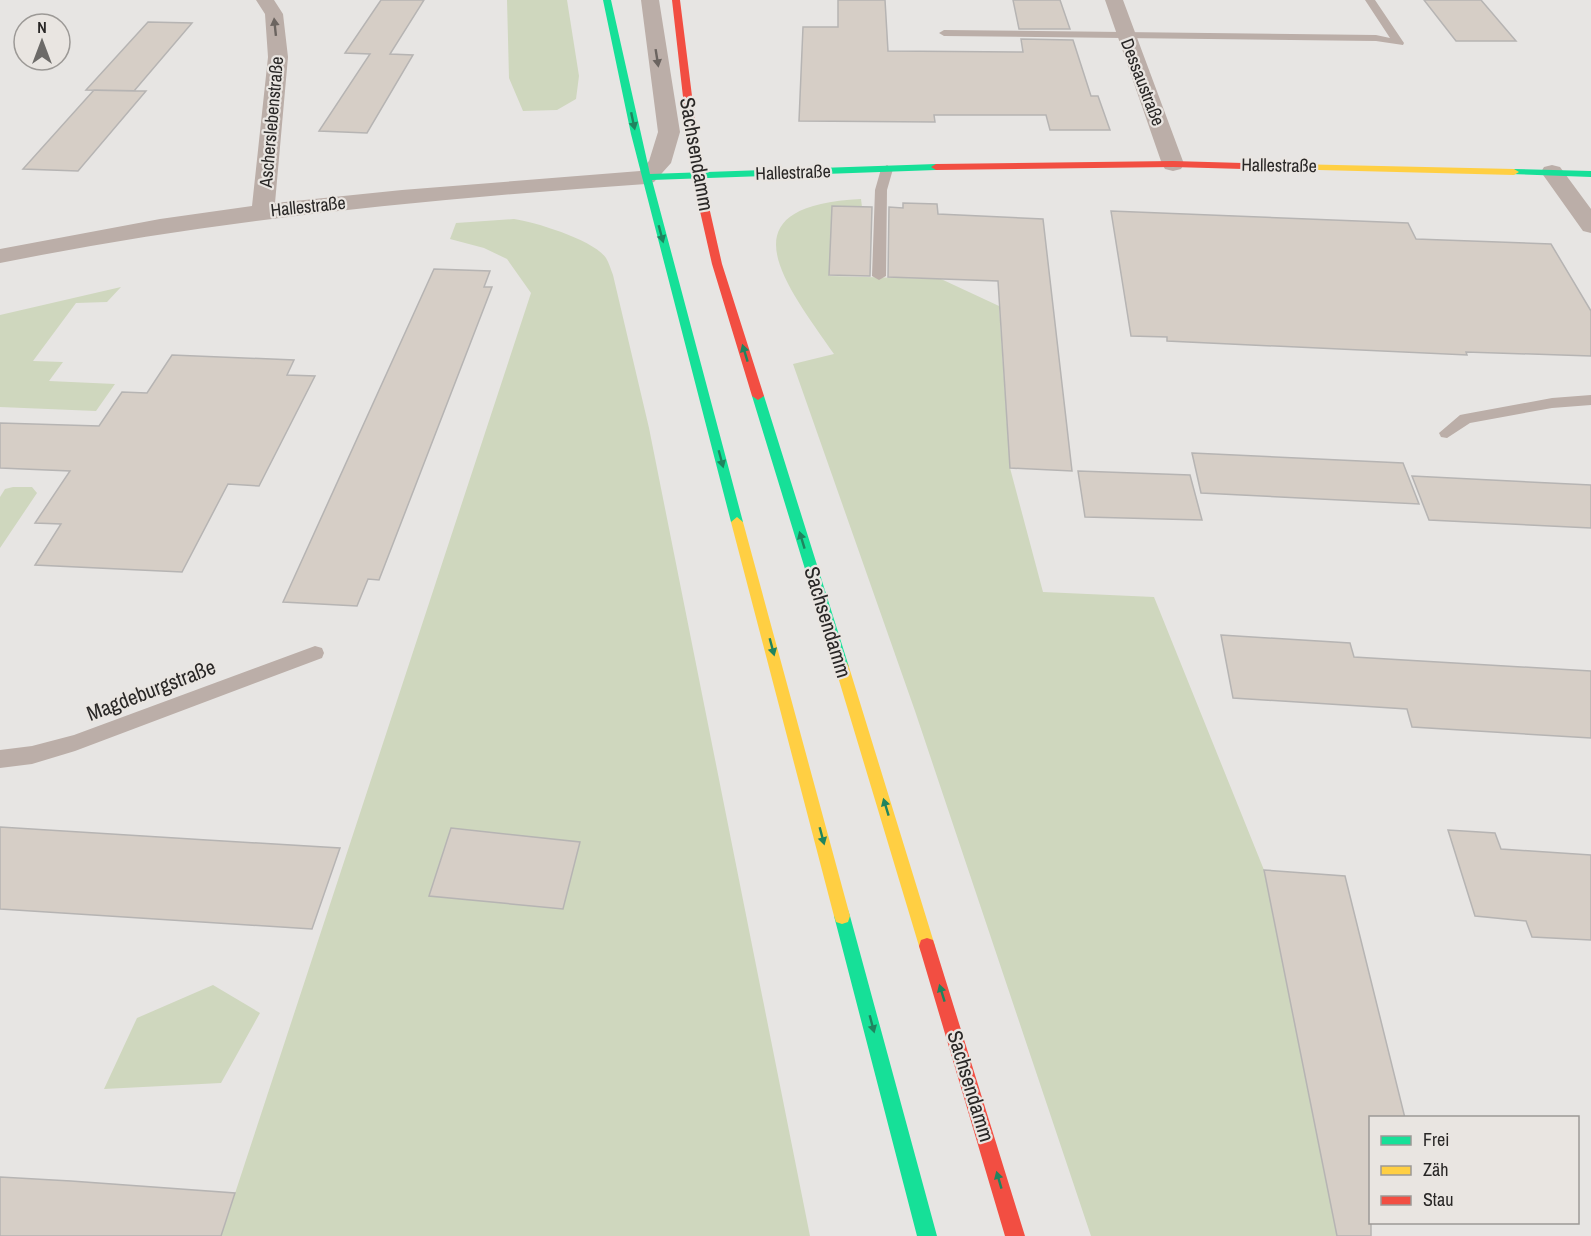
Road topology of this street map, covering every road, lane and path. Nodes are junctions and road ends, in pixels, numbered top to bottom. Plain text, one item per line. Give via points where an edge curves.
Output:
1 (266, 0) edge
2 (607, 0) edge
3 (650, 0) edge
4 (676, 0) edge
5 (1114, 0) edge
6 (1370, 0) edge
7 (944, 33) dead end
8 (1126, 36) junction
9 (1173, 164) junction
10 (887, 169) junction
11 (1552, 172) junction
12 (1591, 174) edge
13 (698, 176) junction
14 (646, 177) junction
15 (263, 210) junction
16 (1591, 226) edge
17 (0, 256) edge
18 (879, 276) dead end
19 (1591, 400) edge
20 (1447, 433) dead end
21 (315, 652) dead end
22 (0, 759) edge
23 (927, 1236) edge
24 (1015, 1236) edge

15 -> 1 street, Ascherslebenstraße via 278,57 274,14
2 -> 14 street
3 -> 14 street, Sachsendamm via 669,132 660,163
4 - 13 street, Sachsendamm
5 - 8 street, Dessaustraße
6 - 8 lane via 1399,43 1376,38
7 - 8 lane
8 - 9 street, Dessaustraße
9 - 10 street, Hallestraße
9 - 11 street, Hallestraße
10 - 13 street, Hallestraße
10 - 18 lane via 881,190
11 - 12 street, Hallestraße
11 - 16 street
13 - 14 street, Hallestraße
24 -> 13 street, Sachsendamm via 717,264
14 - 15 street, Hallestraße
14 -> 23 street
15 - 17 street, Hallestraße
19 - 20 lane via 1466,419
21 - 22 lane, Magdeburgstraße via 75,743

